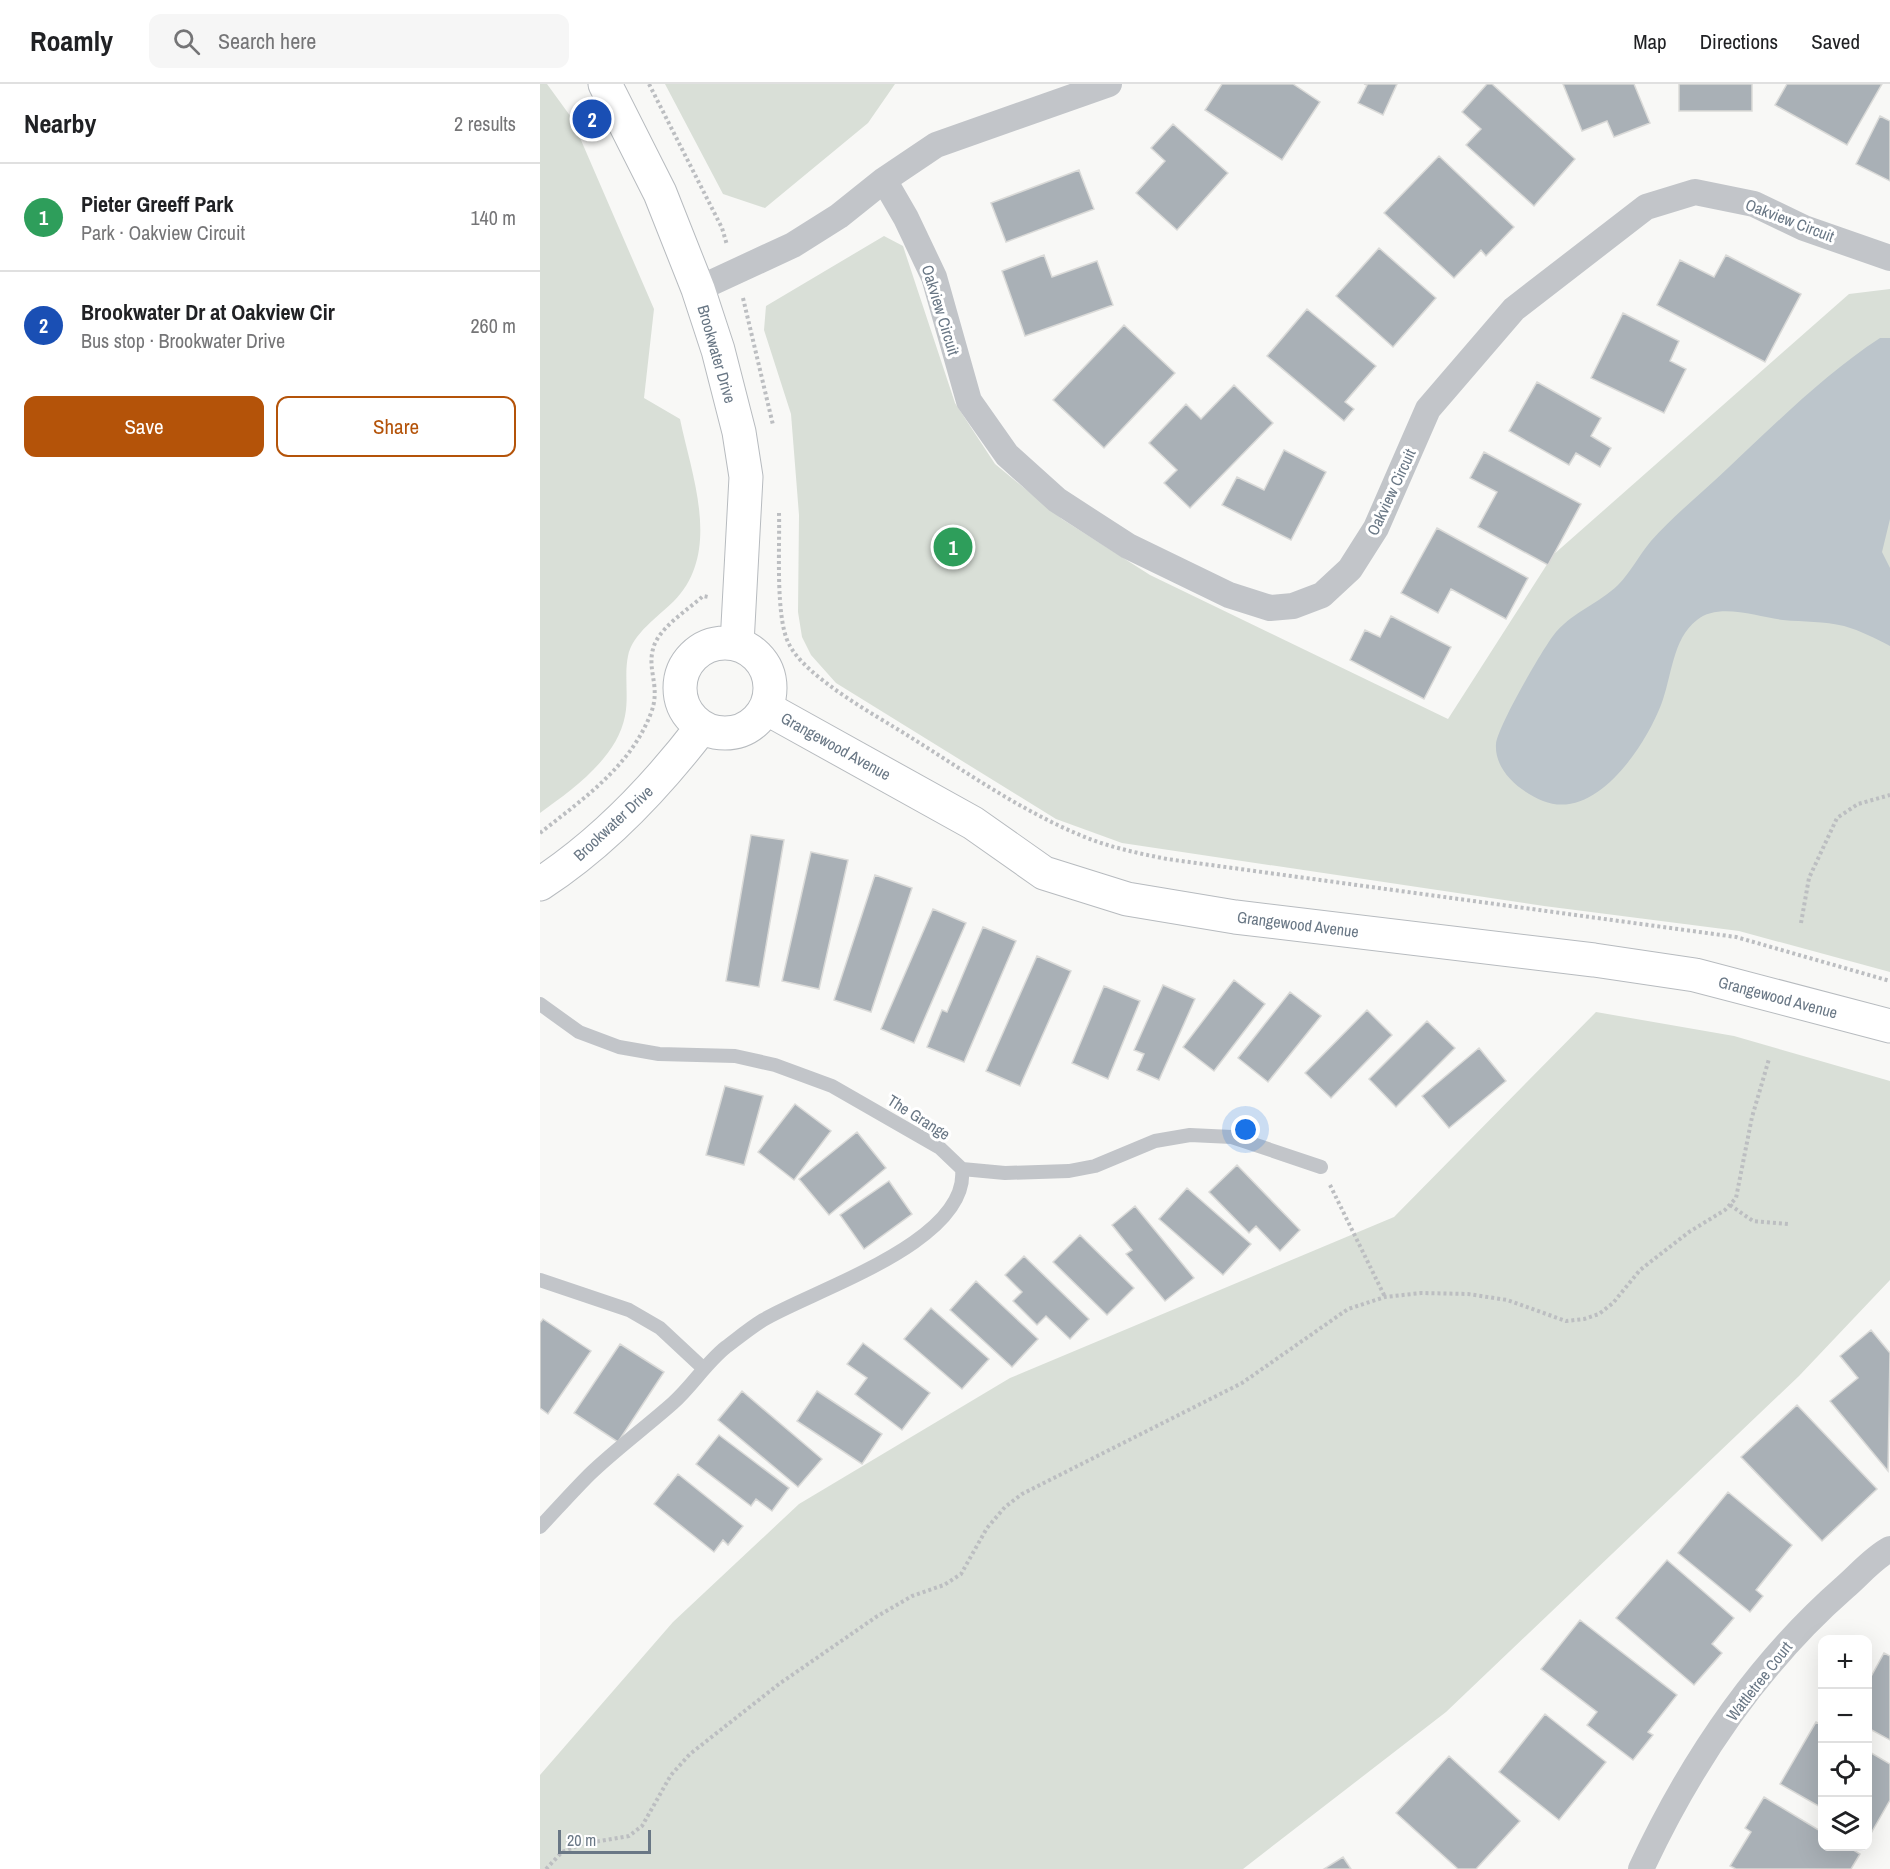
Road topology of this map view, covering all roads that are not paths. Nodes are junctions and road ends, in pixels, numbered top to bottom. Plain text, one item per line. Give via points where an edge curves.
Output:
1 (605, 84) edge
2 (1109, 84) edge
3 (884, 180) junction
4 (1890, 258) edge
5 (698, 289) junction
6 (737, 644) junction
7 (766, 708) junction
8 (702, 727) junction
9 (540, 884) edge
10 (540, 1004) edge
11 (1884, 1026) edge
12 (1321, 1167) road end
13 (962, 1169) junction
14 (540, 1280) edge
15 (704, 1369) junction
16 (540, 1527) edge
17 (1890, 1549) edge
18 (1641, 1869) edge

1 - 5 street, Brookwater Drive via 660,193
2 - 3 street via 936,145
3 - 4 street, Oakview Circuit via 934,277 969,401 1007,455 1057,500 1128,546 1229,595 1270,608 1293,606 1322,595 1350,569 1376,528 1428,409 1514,309 1646,207 1695,192 1754,204 1804,228
3 - 5 street via 839,216 793,245
5 - 6 street, Brookwater Drive via 739,432 746,477
6 - 7 street via 757,656 765,668 769,681
6 - 8 street via 702,649 682,673 682,703
7 - 8 street via 745,729 731,733
7 - 11 street, Grangewood Avenue via 973,823 1044,873 1127,899 1235,917 1695,975
8 - 9 street, Brookwater Drive via 627,813 594,844
10 - 13 lane, The Grange via 579,1032 619,1047 659,1054 735,1056 775,1065 832,1086 940,1148
12 - 13 lane via 1232,1137 1191,1135 1155,1141 1095,1166 1069,1171 1005,1173
13 - 15 lane via 964,1184 940,1221 891,1258 762,1320
14 - 15 lane via 629,1310 660,1328
15 - 16 lane
17 - 18 street, Wattletree Court via 1810,1618 1741,1698 1665,1817

